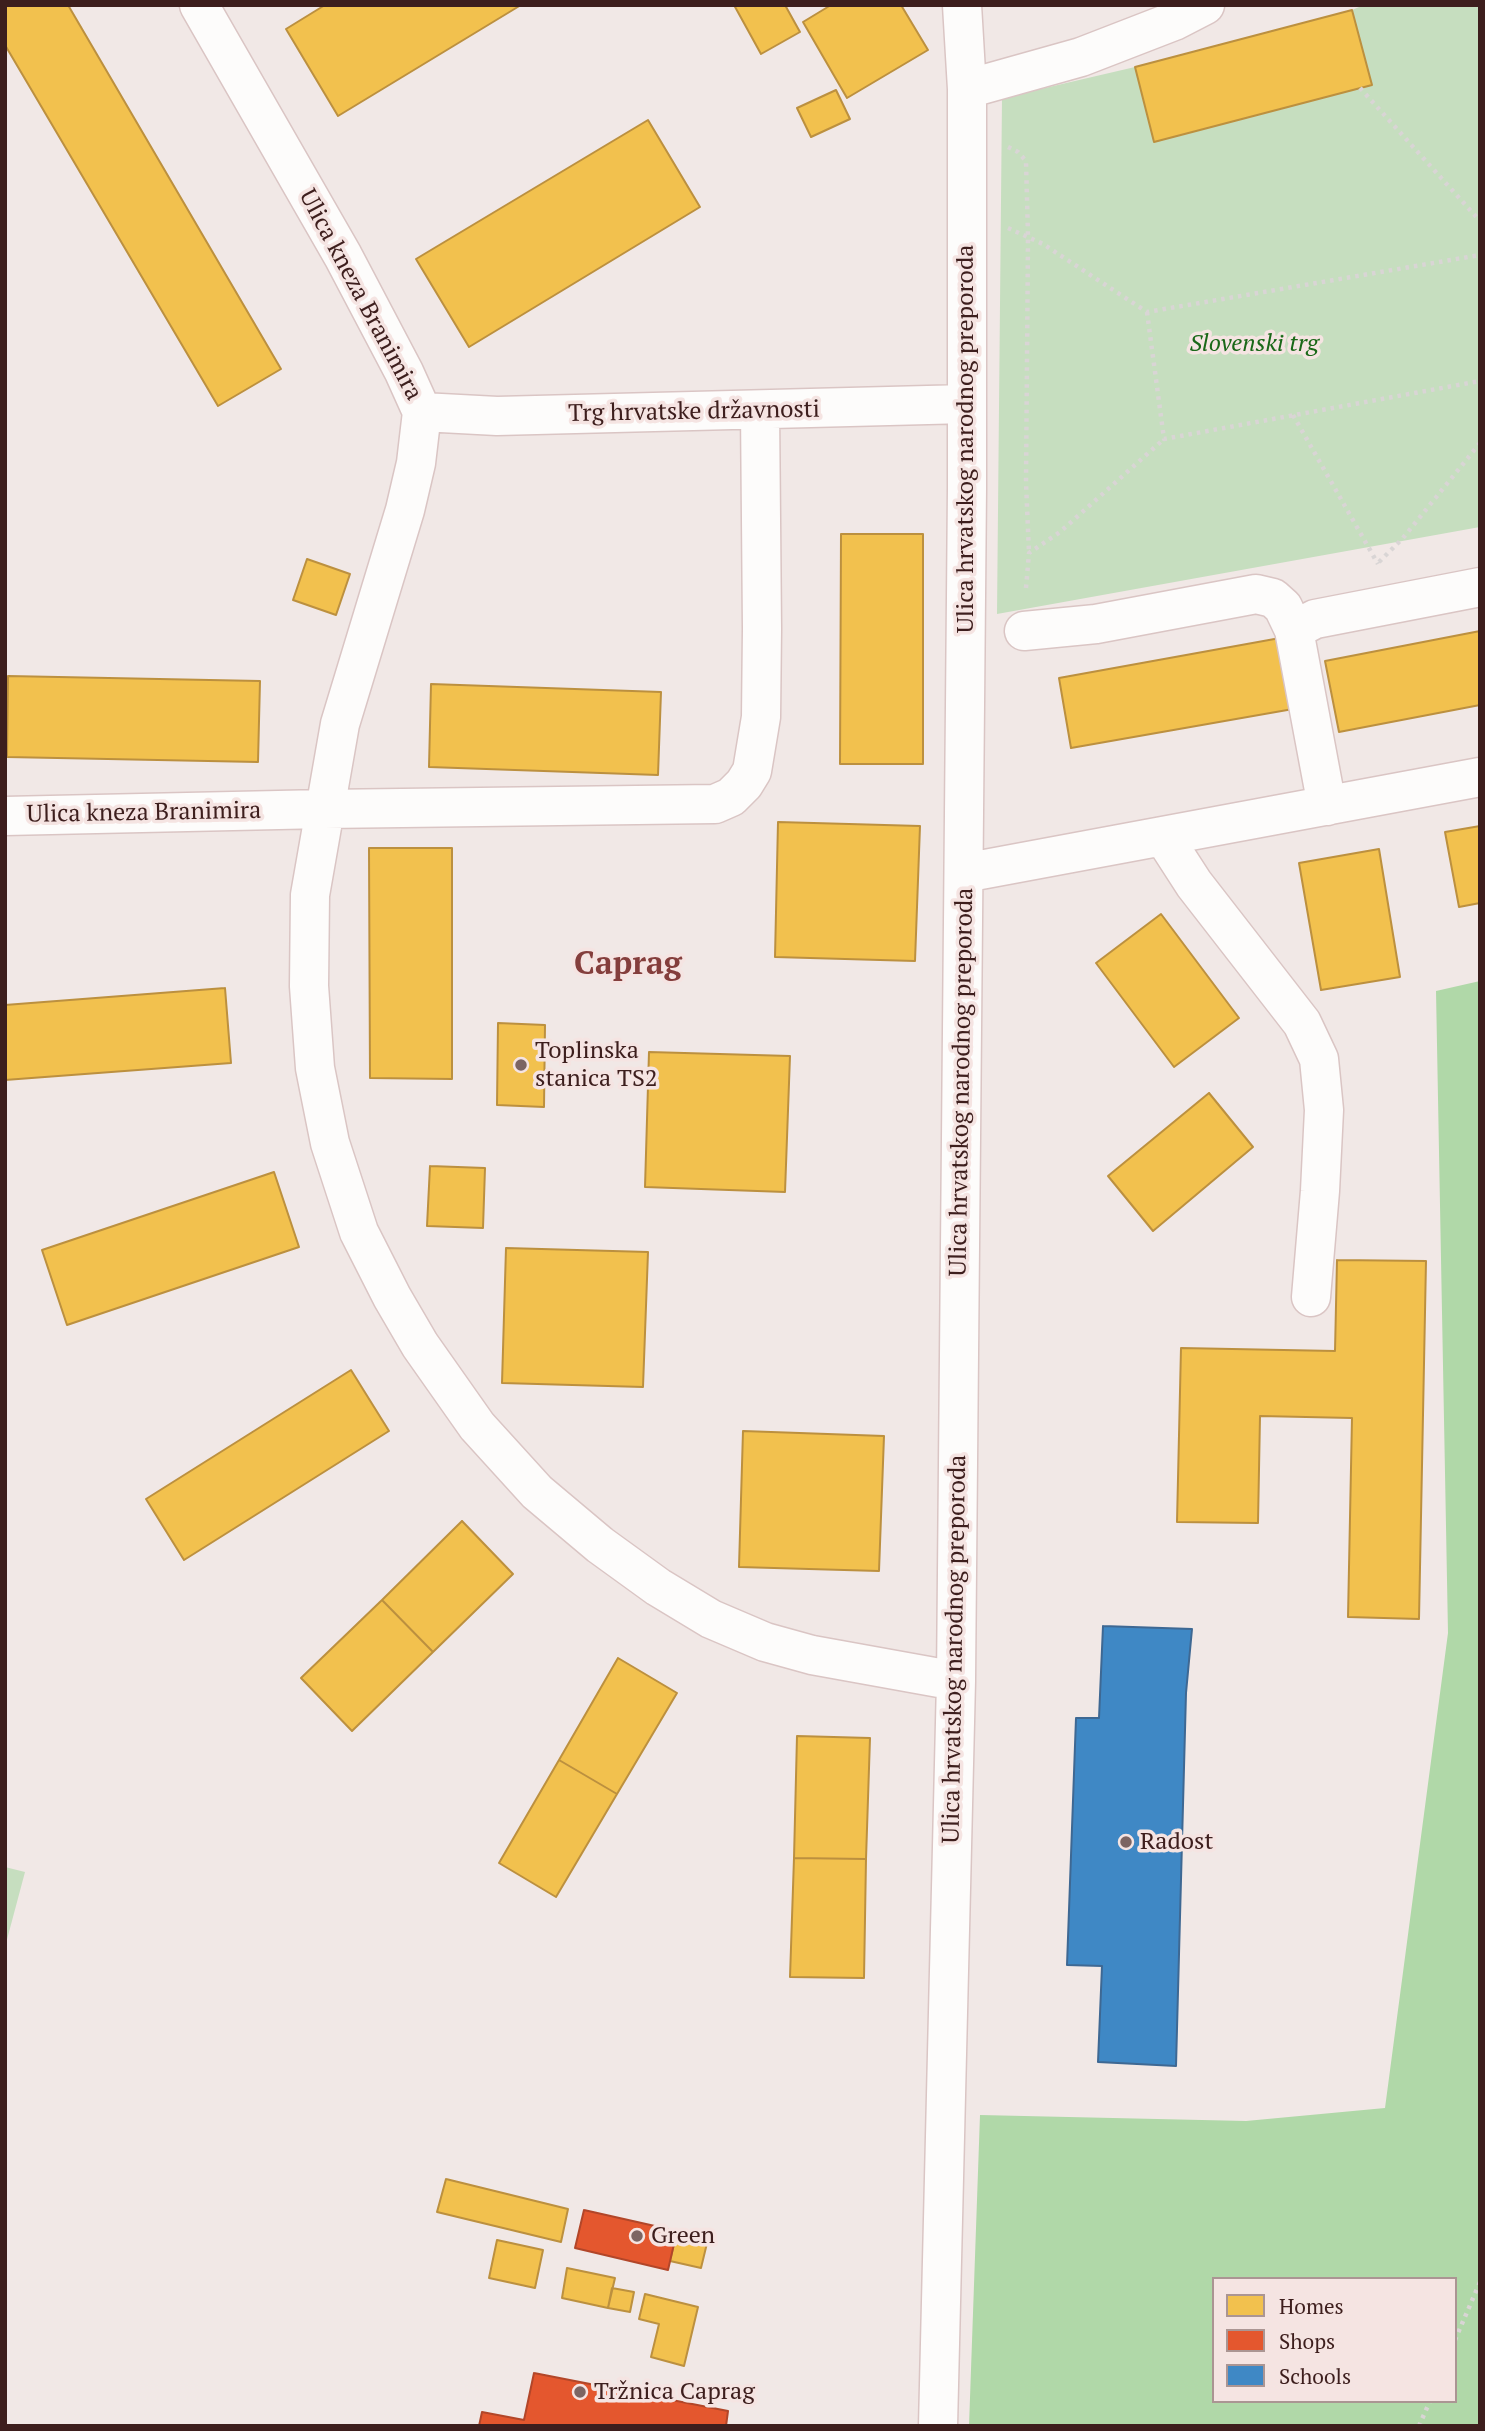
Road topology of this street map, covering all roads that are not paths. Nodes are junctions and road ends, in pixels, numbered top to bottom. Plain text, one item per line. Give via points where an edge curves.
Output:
1 (199, 5) edge
2 (962, 5) edge
3 (1205, 5) edge
4 (967, 89) junction
5 (967, 404) junction
6 (760, 410) junction
7 (422, 412) junction
8 (1480, 587) edge
9 (1294, 630) junction
10 (1024, 631) dead end
11 (1480, 777) edge
12 (1327, 806) junction
13 (324, 809) junction
14 (5, 816) edge
15 (1163, 836) junction
16 (964, 873) junction
17 (1311, 1297) dead end
18 (956, 1681) junction
19 (938, 2426) edge

1 - 7 street, Ulica kneza Branimira via 342,256
2 - 4 street, Ulica hrvatskog narodnog preporoda
3 - 4 street via 1081,57
4 - 5 street, Ulica hrvatskog narodnog preporoda
5 - 6 street, Trg hrvatske državnosti
5 - 16 street, Ulica hrvatskog narodnog preporoda
6 - 7 street, Trg hrvatske državnosti via 497,416
6 - 13 street, Ulica kneza Branimira via 761,717 752,771 732,797 715,804
7 - 13 street, Ulica kneza Branimira via 405,510 341,724
8 - 9 street via 1315,619
9 - 10 street via 1283,607 1273,598 1256,594 1096,624
9 - 12 street
11 - 12 street, Ulica hrvatskog narodnog preporoda
12 - 15 street, Ulica hrvatskog narodnog preporoda
13 - 14 street, Ulica kneza Branimira
13 - 18 street, Ulica kneza Branimira via 310,895 309,986 315,1068 330,1143 359,1232 420,1345 461,1405 537,1492 631,1568 711,1619 765,1642 812,1655
15 - 16 street, Ulica hrvatskog narodnog preporoda
15 - 17 street via 1194,884 1303,1023 1319,1059 1324,1110
16 - 18 street, Ulica hrvatskog narodnog preporoda
18 - 19 street, Ulica hrvatskog narodnog preporoda

